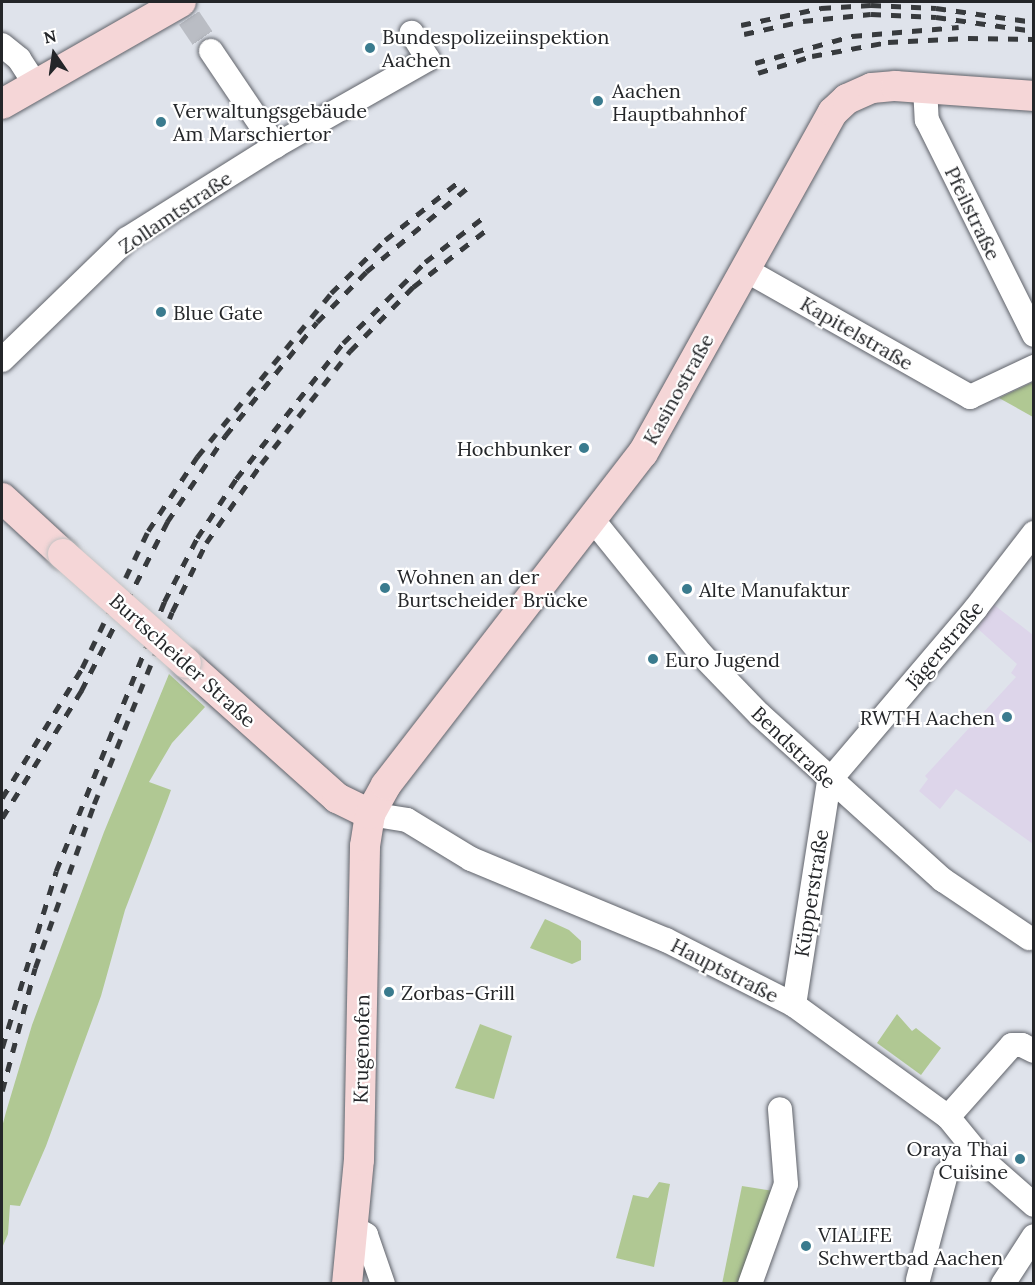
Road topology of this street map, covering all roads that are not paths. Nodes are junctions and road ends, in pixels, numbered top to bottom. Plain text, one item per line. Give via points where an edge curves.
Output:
1 (183, 7) edge
2 (412, 33) dead end
3 (2, 45) edge
4 (211, 51) tunnel mouth
5 (35, 84) junction
6 (925, 87) junction
7 (1034, 96) edge
8 (2, 104) edge
9 (275, 146) junction
10 (744, 269) junction
11 (1034, 334) edge
12 (2, 360) edge
13 (1034, 367) edge
14 (2, 498) edge
15 (593, 520) junction
16 (1034, 533) edge
17 (829, 781) junction
18 (370, 814) junction
19 (1029, 938) dead end
20 (794, 1005) junction
21 (1028, 1048) edge
22 (780, 1109) dead end
23 (948, 1117) junction
24 (971, 1147) junction
25 (1034, 1205) edge
26 (354, 1228) junction
27 (1034, 1236) edge
28 (918, 1280) dead end
29 (347, 1284) edge
30 (383, 1284) edge
31 (750, 1284) edge
32 (1003, 1284) edge

1 - 5 main road
2 - 9 street, Zollamtstraße via 428,59
3 - 5 street via 19,59
4 - 9 street
5 - 8 main road
6 - 7 main road, Kasinostraße
6 - 10 main road, Kasinostraße via 872,88 847,99 833,112
6 - 11 street, Pfeilstraße via 927,120
9 - 12 street, Zollamtstraße via 127,239
10 - 13 street, Kapitelstraße via 970,397
10 - 15 main road, Kasinostraße via 643,453
14 - 18 main road, Burtscheider Straße, bridge via 337,798
15 - 17 street, Bendstraße via 701,654
15 - 18 main road, Kasinostraße via 386,785
16 - 17 street, Jägerstraße
17 - 19 street, Bendstraße via 943,880
17 - 20 street, Küpperstraße
18 - 20 street, Hauptstraße via 407,820 471,859 666,940
18 - 26 main road, Krugenofen via 362,909 359,1153
20 - 23 street, Hauptstraße
21 - 23 street via 1012,1045
22 - 31 street via 786,1184
23 - 24 street, Hauptstraße
24 - 25 street, Hauptstraße
24 - 28 street via 946,1174
26 - 29 main road, Krugenofen
26 - 30 street via 366,1235
27 - 32 street

